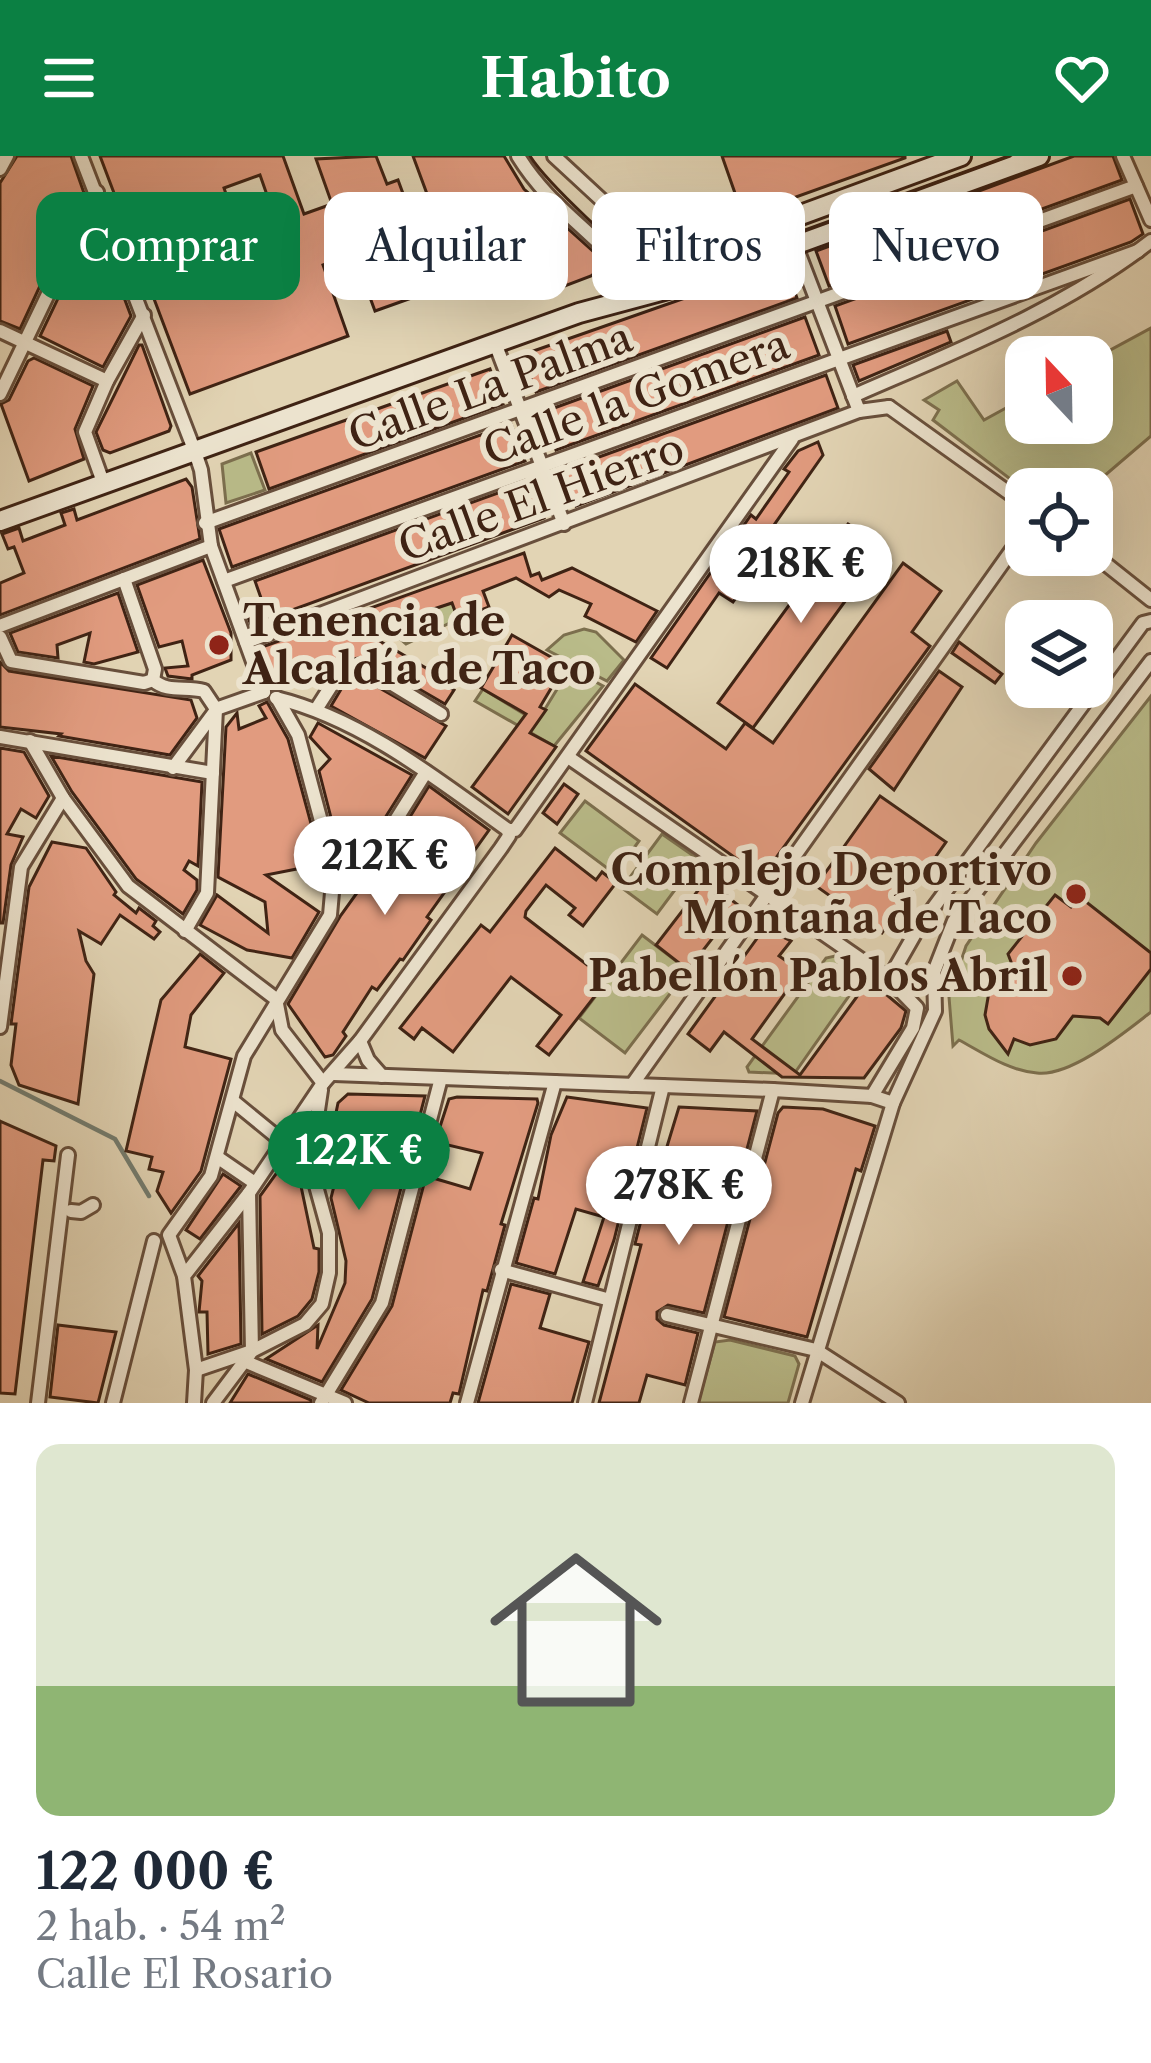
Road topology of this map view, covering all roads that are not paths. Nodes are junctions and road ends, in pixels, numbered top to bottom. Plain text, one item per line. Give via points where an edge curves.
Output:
1 (7, 156) edge
2 (81, 156) edge
3 (518, 156) edge
4 (554, 156) edge
5 (961, 156) edge
6 (1039, 156) edge
7 (1123, 156) edge
8 (0, 169) edge
9 (1136, 186) junction
10 (97, 192) edge
11 (593, 192) edge
12 (805, 213) edge
13 (1151, 220) edge
14 (592, 238) edge
15 (1151, 241) edge
16 (805, 242) edge
17 (1138, 251) junction
18 (805, 270) edge
19 (1043, 285) edge
20 (45, 300) edge
21 (138, 300) edge
22 (626, 300) edge
23 (1003, 300) edge
24 (1041, 300) edge
25 (817, 303) junction
26 (1038, 311) junction
27 (144, 315) junction
28 (0, 331) edge
29 (24, 343) junction
30 (495, 343) junction
31 (839, 359) junction
32 (900, 376) junction
33 (107, 381) junction
34 (0, 394) edge
35 (854, 396) junction
36 (889, 407) junction
37 (521, 410) junction
38 (859, 411) junction
39 (792, 439) junction
40 (195, 452) junction
41 (542, 466) junction
42 (104, 485) junction
43 (1005, 490) edge
44 (0, 521) edge
45 (205, 523) junction
46 (564, 524) junction
47 (211, 546) junction
48 (1005, 559) edge
49 (1113, 570) edge
50 (124, 579) junction
51 (224, 581) junction
52 (1151, 599) edge
53 (1151, 621) edge
54 (0, 626) edge
55 (0, 637) edge
56 (246, 642) junction
57 (1151, 661) edge
58 (153, 680) junction
59 (271, 695) junction
60 (313, 707) junction
61 (216, 710) junction
62 (441, 714) dead end
63 (292, 722) junction
64 (0, 736) edge
65 (30, 741) junction
66 (568, 757) junction
67 (173, 768) junction
68 (426, 772) junction
69 (213, 773) junction
70 (63, 798) junction
71 (508, 830) junction
72 (334, 870) junction
73 (764, 894) junction
74 (185, 931) junction
75 (889, 979) junction
76 (276, 999) junction
77 (0, 1027) edge
78 (360, 1041) junction
79 (382, 1076) junction
80 (328, 1078) junction
81 (441, 1078) junction
82 (555, 1082) junction
83 (632, 1085) junction
84 (663, 1086) junction
85 (773, 1090) junction
86 (872, 1096) junction
87 (233, 1101) junction
88 (893, 1103) junction
89 (282, 1139) junction
90 (68, 1155) dead end
91 (217, 1157) junction
92 (310, 1164) junction
93 (252, 1188) junction
94 (154, 1240) dead end
95 (501, 1270) junction
96 (184, 1276) junction
97 (610, 1300) junction
98 (667, 1315) dead end
99 (711, 1324) junction
100 (816, 1350) junction
101 (248, 1356) junction
102 (196, 1370) junction
103 (323, 1399) edge
104 (38, 1403) edge
105 (113, 1403) edge
106 (194, 1403) edge
107 (213, 1403) edge
108 (345, 1403) edge
109 (467, 1403) edge
110 (585, 1403) edge
111 (691, 1403) edge
112 (802, 1403) edge
113 (898, 1403) edge

1 - 8 street
2 - 10 street
3 - 14 street via 537,187
4 - 11 street
5 - 12 main road
6 - 16 main road
7 - 9 street
9 - 13 street
9 - 25 street, Calle La Palma
15 - 17 street
17 - 19 street, Calle la Gomera
17 - 26 street
18 - 25 street
20 - 29 street
21 - 27 street
22 - 30 main road
23 - 31 street, Calle la Gomera
24 - 26 street
25 - 31 street
25 - 37 street, Calle La Palma
26 - 32 street
27 - 33 street
27 - 40 street
28 - 29 street
29 - 33 street
29 - 34 street
30 - 37 street
30 - 40 main road
31 - 35 street
31 - 41 street, Calle la Gomera
32 - 35 street
32 - 36 street
33 - 42 street via 85,432
35 - 38 street
36 - 38 street, Calle El Hierro
36 - 43 street
37 - 41 street
37 - 45 street, Calle La Palma
38 - 39 street, Calle El Hierro
39 - 46 street, Calle El Hierro
39 - 66 street
40 - 42 main road
40 - 45 street
41 - 46 street
41 - 51 street, Calle la Gomera
42 - 44 main road
45 - 47 street
46 - 56 street, Calle El Hierro
47 - 50 street
47 - 51 street
48 - 73 street
49 - 52 street
50 - 54 street
50 - 58 street
51 - 56 street
53 - 75 street via 917,930
55 - 58 street via 11,661
56 - 59 street
57 - 88 street via 954,921 934,972 935,1010
58 - 61 street via 166,689 204,691
59 - 60 street
59 - 61 street
59 - 63 street
60 - 62 street via 340,672 364,668
60 - 63 street
60 - 68 street
61 - 67 street
61 - 69 street
63 - 72 street
64 - 65 street
65 - 67 street
65 - 70 street
66 - 71 street
66 - 73 street
67 - 69 street
68 - 71 street
68 - 72 street via 359,879
69 - 74 street via 207,893
70 - 74 street via 128,886
70 - 77 street via 21,867
71 - 78 street
72 - 76 street via 330,915
73 - 75 street
73 - 83 street
74 - 76 street
75 - 86 street via 917,1007
76 - 80 street via 282,1030
76 - 87 street via 244,1056
78 - 79 street
78 - 80 street
79 - 80 street
79 - 81 street
80 - 89 street
80 - 92 street
81 - 82 street
81 - 103 street via 382,1304
82 - 83 street
82 - 95 street
83 - 84 street
84 - 85 street
84 - 97 street
85 - 86 street
85 - 99 street
86 - 88 street
87 - 89 street
87 - 91 street
88 - 100 street
89 - 92 street
89 - 93 street
90 - 104 street
91 - 93 street
91 - 96 street via 169,1235
92 - 101 street via 329,1234 322,1304 305,1324
93 - 96 street
93 - 101 street
94 - 105 street
95 - 97 street
95 - 109 street
96 - 102 street
97 - 110 street
98 - 99 street
99 - 100 street
99 - 111 street
100 - 112 street
100 - 113 street
101 - 102 street
101 - 103 street
101 - 107 street
102 - 106 street
103 - 108 street

